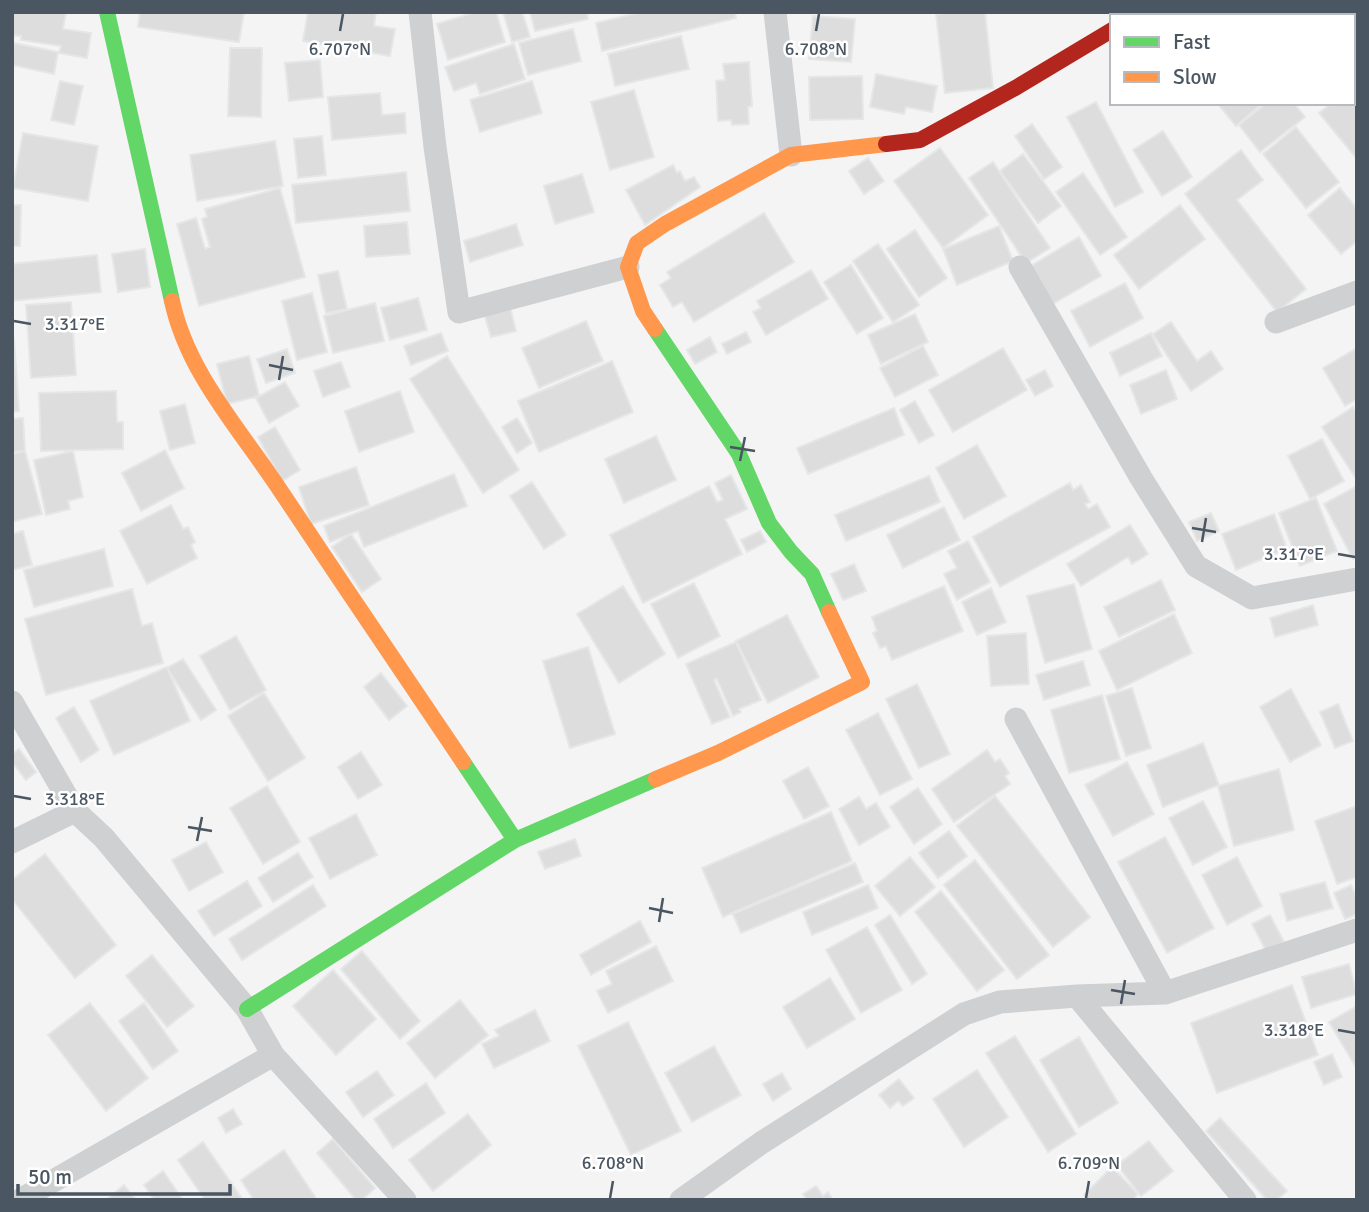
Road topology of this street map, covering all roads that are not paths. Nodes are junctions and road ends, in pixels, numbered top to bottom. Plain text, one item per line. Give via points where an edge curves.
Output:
1 (107, 12) edge
2 (420, 12) edge
3 (775, 12) edge
4 (1110, 31) edge
5 (790, 155) junction
6 (628, 267) junction
7 (1020, 267) dead end
8 (1357, 292) edge
9 (1276, 322) dead end
10 (1357, 579) edge
11 (12, 702) edge
12 (1016, 719) dead end
13 (75, 811) junction
14 (515, 840) junction
15 (12, 842) edge
16 (1357, 930) edge
17 (1165, 993) junction
18 (1077, 996) junction
19 (247, 1009) junction
20 (273, 1055) junction
21 (20, 1200) edge
22 (405, 1200) edge
23 (681, 1200) edge
24 (1245, 1200) edge

1 - 14 street via 176,321 206,385
2 - 6 street via 459,312
3 - 5 street
4 - 5 street via 920,141
5 - 6 street via 636,243
6 - 14 street via 643,311 739,454 769,523 812,574 862,682 718,753
7 - 10 street via 1140,478 1196,566 1252,598
8 - 9 street
11 - 13 street
12 - 17 street
13 - 15 street
13 - 19 street via 104,838
14 - 19 street
16 - 17 street
17 - 18 street
18 - 23 street via 1000,1002 964,1014 761,1143
18 - 24 street
19 - 20 street
20 - 21 street
20 - 22 street

